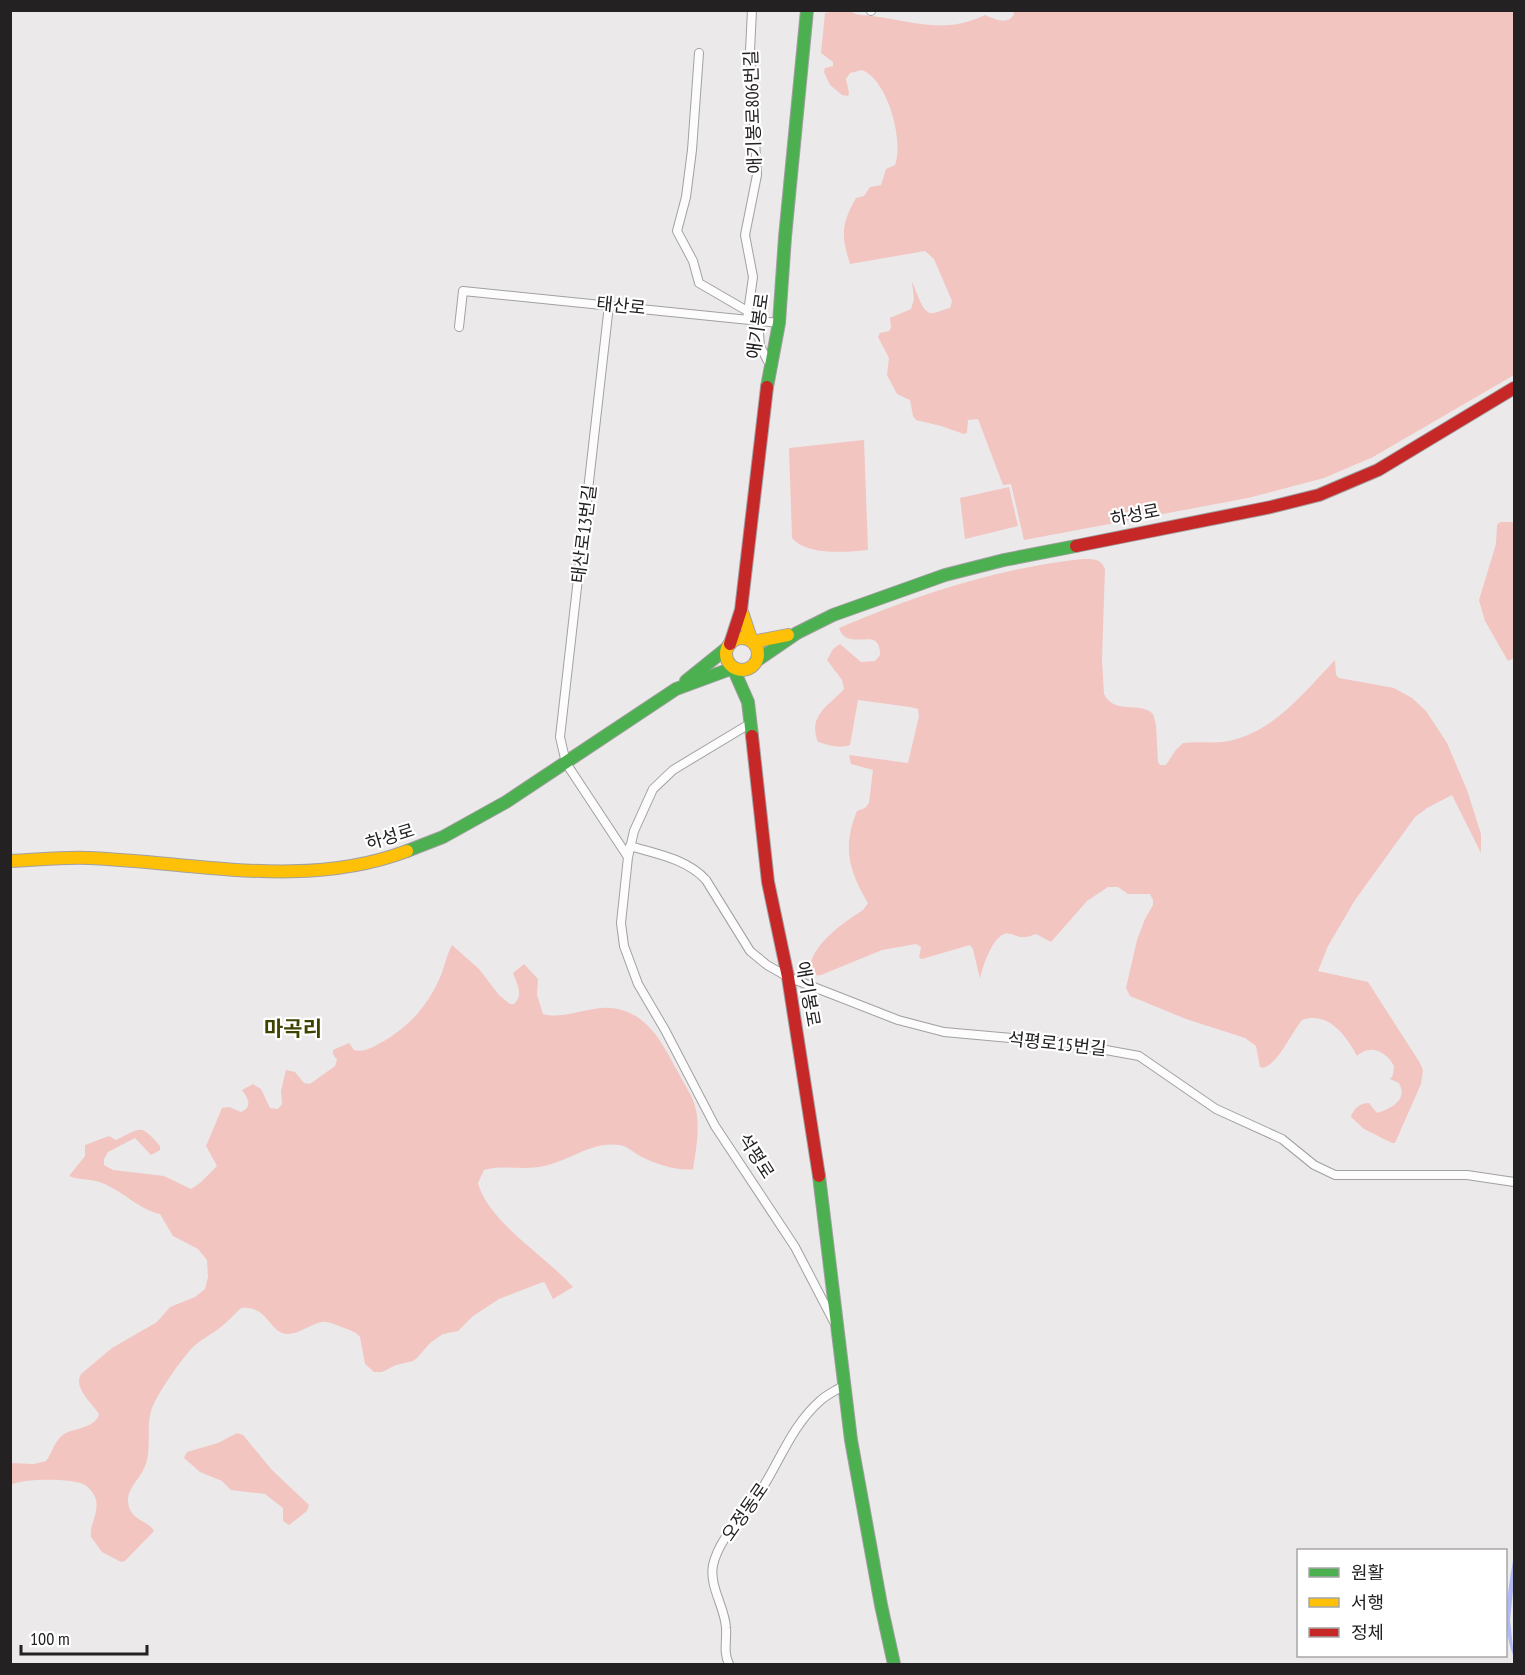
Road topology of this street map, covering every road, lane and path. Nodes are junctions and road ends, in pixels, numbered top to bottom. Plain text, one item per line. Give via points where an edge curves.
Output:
1 (752, 10) edge
2 (807, 10) edge
3 (699, 54) dead end
4 (609, 305) junction
5 (748, 315) junction
6 (758, 321) junction
7 (779, 323) junction
8 (459, 327) dead end
9 (771, 367) junction
10 (1515, 388) edge
11 (741, 610) junction
12 (797, 633) junction
13 (752, 642) junction
14 (729, 646) junction
15 (755, 663) junction
16 (733, 668) junction
17 (676, 689) junction
18 (748, 702) junction
19 (751, 723) junction
20 (566, 763) junction
21 (630, 846) junction
22 (628, 857) junction
23 (10, 861) edge
24 (788, 977) junction
25 (1515, 1182) edge
26 (838, 1329) junction
27 (844, 1384) junction
28 (729, 1665) edge
29 (894, 1665) edge

1 - 5 street, 애기봉로806번길 via 750,51 757,176 745,235 753,278
2 - 7 street, 애기봉로
3 - 5 street, 태산로 via 692,150 677,231 693,261 699,283
4 - 5 street, 태산로
4 - 8 street, 태산로 via 463,291
4 - 20 street, 태산로13번길 via 560,738
5 - 6 street, 태산로
6 - 7 street, 태산로
6 - 9 street via 760,346
7 - 9 street, 애기봉로
9 - 11 street, 애기봉로
10 - 12 street, 하성로 via 1378,470 1319,495 945,575 871,600
11 - 13 street
11 - 14 street, 애기봉로
12 - 13 street
12 - 15 street, 하성로
13 - 14 street via 739,639
13 - 15 street via 757,651
14 - 16 street via 727,659
14 - 17 street
15 - 16 street via 744,670
15 - 18 street
16 - 17 street, 하성로
16 - 18 street, 애기봉로
17 - 20 street, 하성로
18 - 19 street, 애기봉로
19 - 21 street, 석평로 via 661,780 646,803
19 - 24 street, 애기봉로 via 768,882
20 - 22 street
20 - 23 street, 하성로 via 443,837 391,857 350,867 263,872 87,858
21 - 22 street, 석평로
21 - 24 street, 석평로15번길 via 698,871 750,951
22 - 26 street, 석평로 via 621,922 629,964 715,1126 795,1247
24 - 25 street, 석평로15번길 via 898,1020 944,1032 1085,1046 1139,1056 1215,1109 1282,1139 1314,1165 1335,1175 1467,1175
24 - 26 street, 애기봉로 via 828,1237
26 - 27 street, 석평로
27 - 28 street, 오정동로 via 822,1399 795,1429 760,1493 728,1532 716,1556 713,1582 726,1628
27 - 29 street, 석평로

